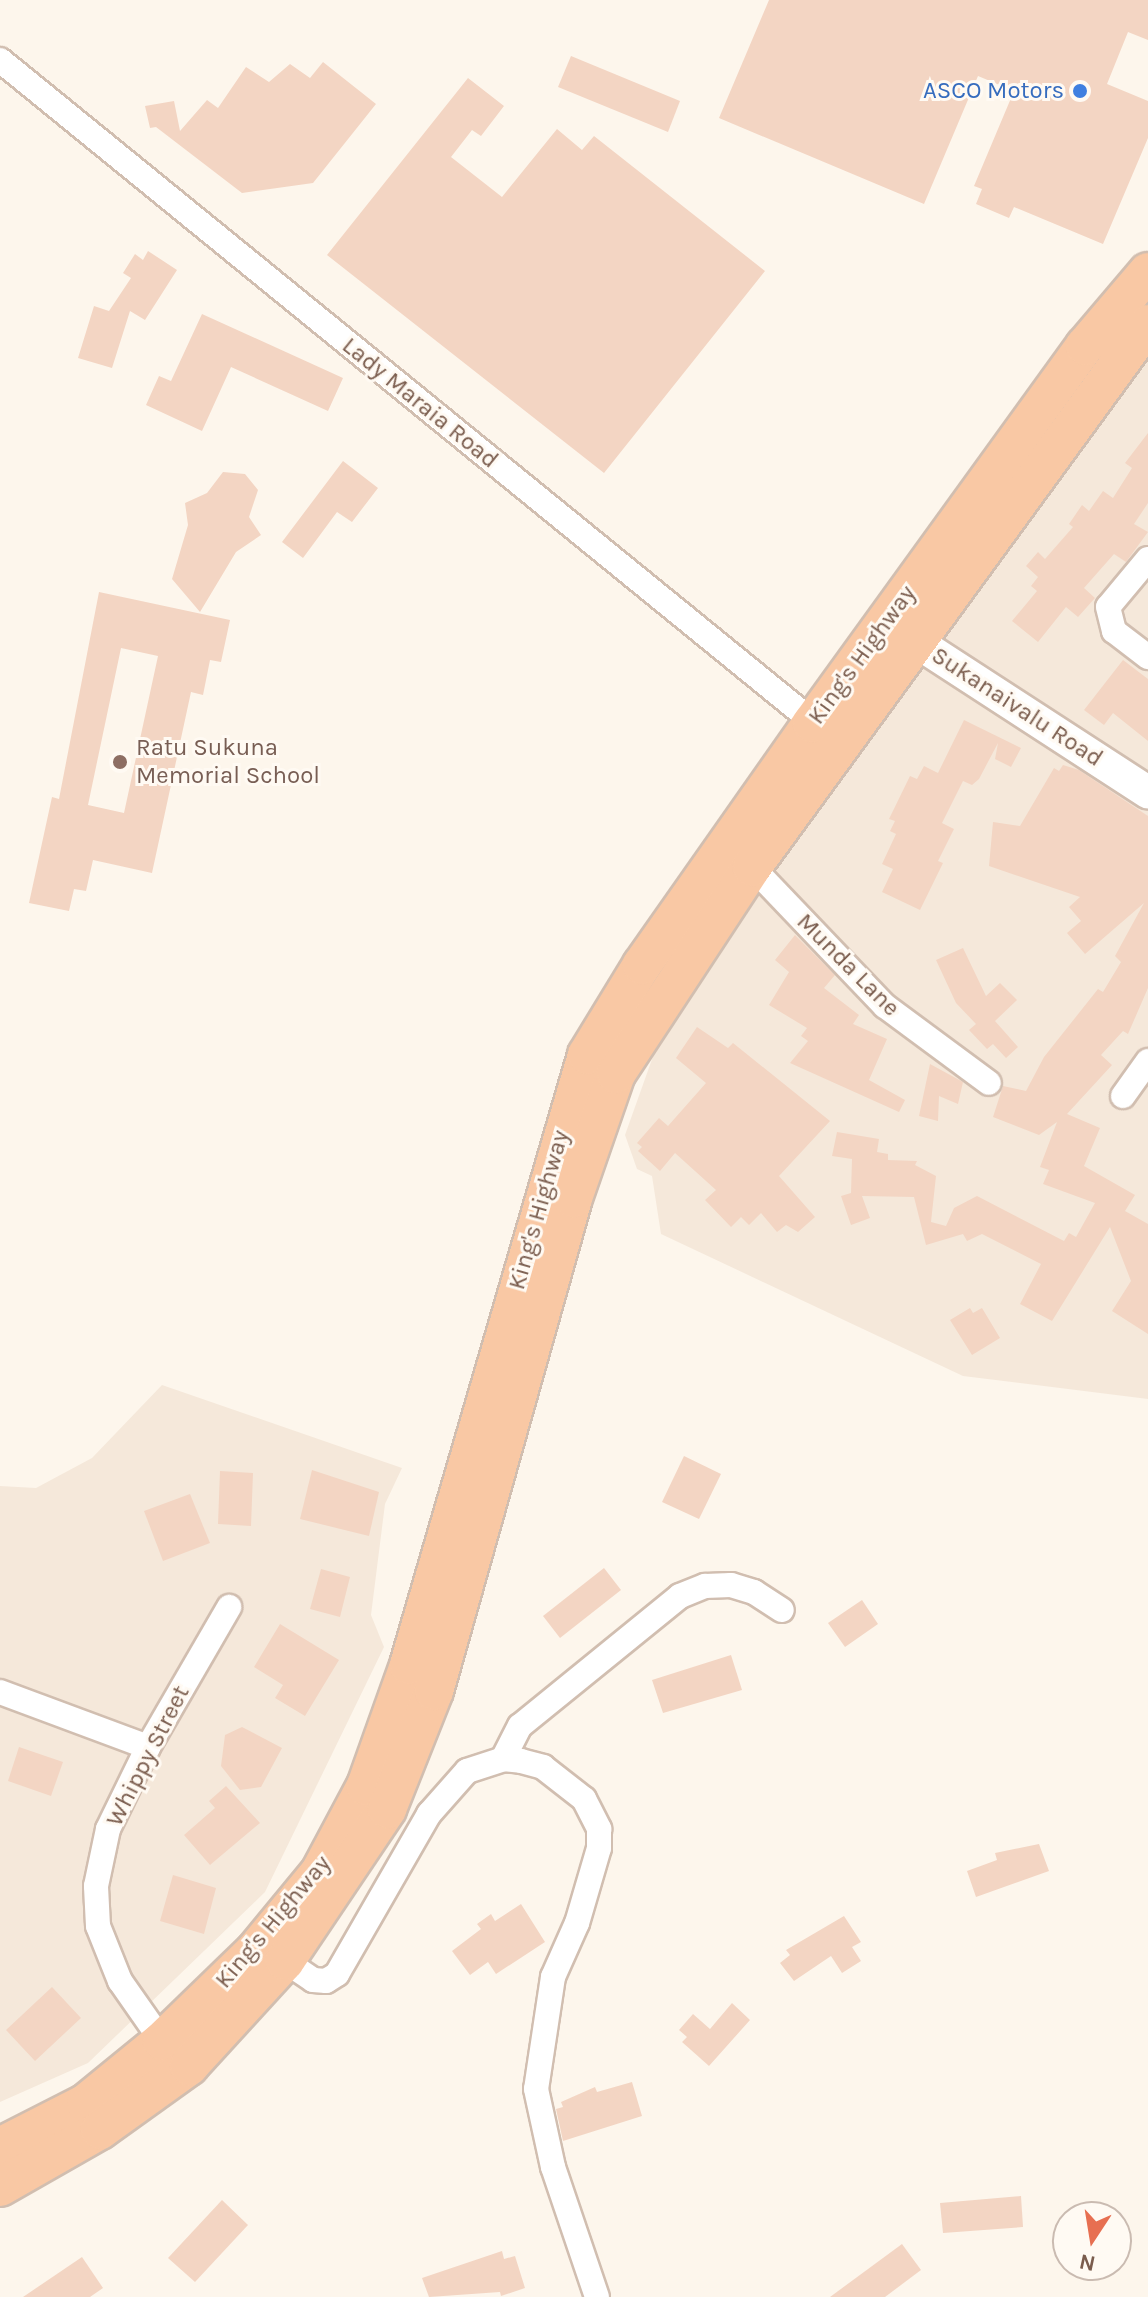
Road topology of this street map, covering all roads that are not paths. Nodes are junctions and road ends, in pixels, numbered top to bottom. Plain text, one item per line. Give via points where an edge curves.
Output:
1 (0, 60) edge
2 (1148, 272) edge
3 (1148, 324) edge
4 (1148, 559) edge
5 (901, 632) junction
6 (1148, 657) edge
7 (827, 733) junction
8 (1148, 792) edge
9 (752, 867) junction
10 (1148, 1061) edge
11 (989, 1083) dead end
12 (1123, 1096) dead end
13 (229, 1607) dead end
14 (782, 1610) dead end
15 (0, 1692) edge
16 (148, 1747) junction
17 (503, 1759) junction
18 (285, 1961) junction
19 (162, 2041) junction
20 (0, 2147) edge
21 (0, 2187) edge
22 (597, 2297) edge

1 - 7 street, Lady Maraia Road
2 - 5 highway, King's Highway via 1085,346
3 - 5 highway, King's Highway
4 - 6 street via 1108,607 1114,631
5 - 7 highway, King's Highway
5 - 8 main road, Sukanaivalu Road
7 - 9 highway, King's Highway
7 - 19 highway, King's Highway via 642,965 587,1055 451,1530 389,1726 357,1807 301,1895 215,1993
9 - 11 street, Munda Lane via 885,1006
9 - 18 highway, King's Highway via 616,1074 573,1198 477,1545 411,1753 387,1809
10 - 12 street
13 - 16 street, Whippy Street
14 - 17 street via 731,1585 705,1586 680,1596 520,1726
15 - 16 street
16 - 19 street, Whippy Street via 108,1829 96,1886 98,1913 120,1981
17 - 18 street via 484,1763 451,1783 337,1974 326,1981 313,1980
17 - 22 street via 543,1767 566,1781 593,1811 599,1829 595,1869 553,1977 536,2089 553,2167
18 - 21 highway, King's Highway via 189,2066 100,2130
19 - 20 highway, King's Highway via 86,2103

